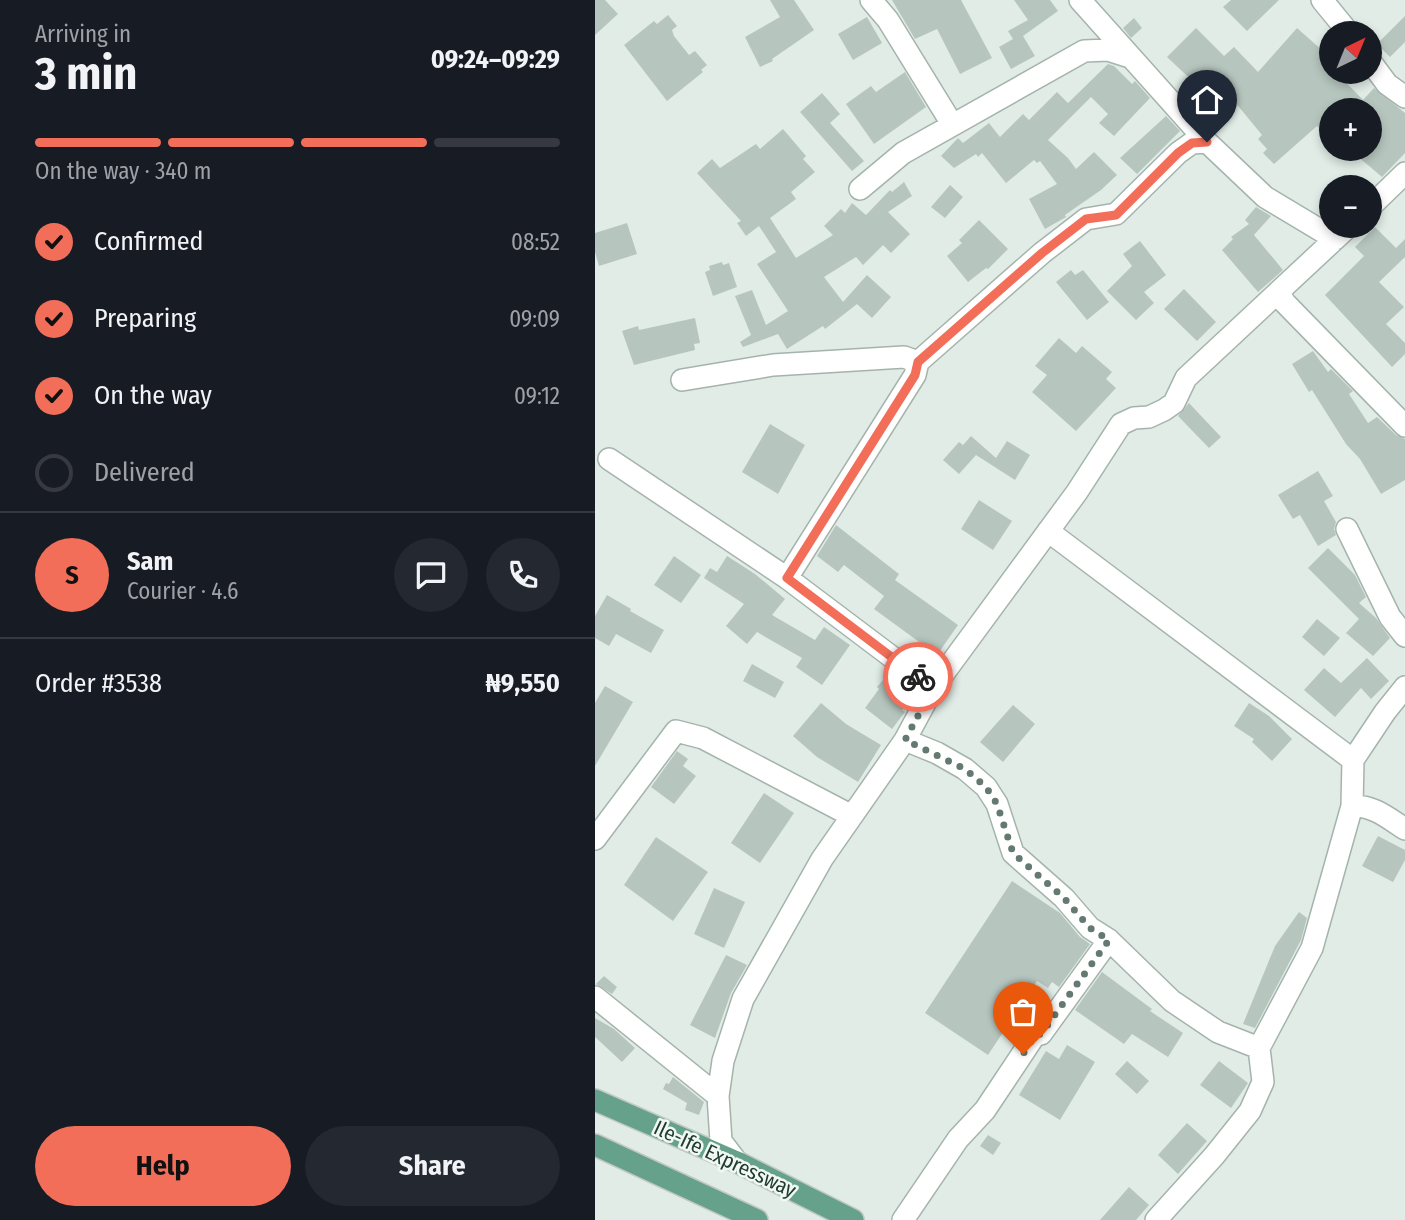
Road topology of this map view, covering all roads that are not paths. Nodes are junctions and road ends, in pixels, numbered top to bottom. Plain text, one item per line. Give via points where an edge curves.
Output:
1 (871, 0) edge
2 (1080, 0) edge
3 (1322, 0) edge
4 (1339, 21) edge
5 (1132, 58) junction
6 (1383, 79) edge
7 (1405, 97) edge
8 (951, 124) junction
9 (1207, 142) junction
10 (1401, 185) edge
11 (860, 189) dead end
12 (1382, 198) edge
13 (1319, 222) edge
14 (1336, 238) edge
15 (1278, 292) junction
16 (918, 362) junction
17 (682, 380) dead end
18 (1405, 426) edge
19 (609, 458) dead end
20 (1347, 529) dead end
21 (1048, 531) junction
22 (787, 578) junction
23 (1405, 636) edge
24 (1405, 687) edge
25 (933, 688) junction
26 (905, 740) junction
27 (1353, 760) junction
28 (1352, 806) junction
29 (852, 816) junction
30 (1405, 829) edge
31 (595, 839) edge
32 (1109, 940) junction
33 (595, 996) edge
34 (1259, 1048) junction
35 (717, 1096) junction
36 (595, 1100) edge
37 (595, 1145) edge
38 (737, 1162) junction
39 (757, 1220) edge
40 (853, 1220) edge
41 (902, 1220) edge
42 (1156, 1220) edge

1 - 8 street
2 - 5 street
3 - 4 street
5 - 8 street via 1108,50 1084,51
5 - 9 street
6 - 7 street
8 - 11 street via 903,153
9 - 13 street via 1265,197
9 - 16 street via 1192,143 1178,153 1116,215 1086,219
10 - 12 street
14 - 15 street
15 - 18 street
15 - 21 street via 1186,378 1174,402 1149,417 1121,425
16 - 17 street via 904,357 773,365
16 - 22 street via 915,375
19 - 22 street
20 - 23 street via 1390,617
21 - 25 street
21 - 27 street
22 - 25 street
24 - 27 street
25 - 26 street
26 - 29 street
26 - 32 street via 965,769 986,787 997,804 1013,853 1090,928
27 - 28 street
28 - 30 street via 1376,810
28 - 34 street via 1312,948
29 - 31 street via 703,738 676,731
29 - 35 street via 822,859 743,999
32 - 34 street via 1172,1000 1219,1032
32 - 41 street
33 - 35 street
34 - 42 street via 1263,1082 1250,1111
35 - 38 street via 720,1141
36 - 38 main road, Ile-Ife Expressway
37 - 39 main road, Ile-Ife Expressway
38 - 40 main road, Ile-Ife Expressway

